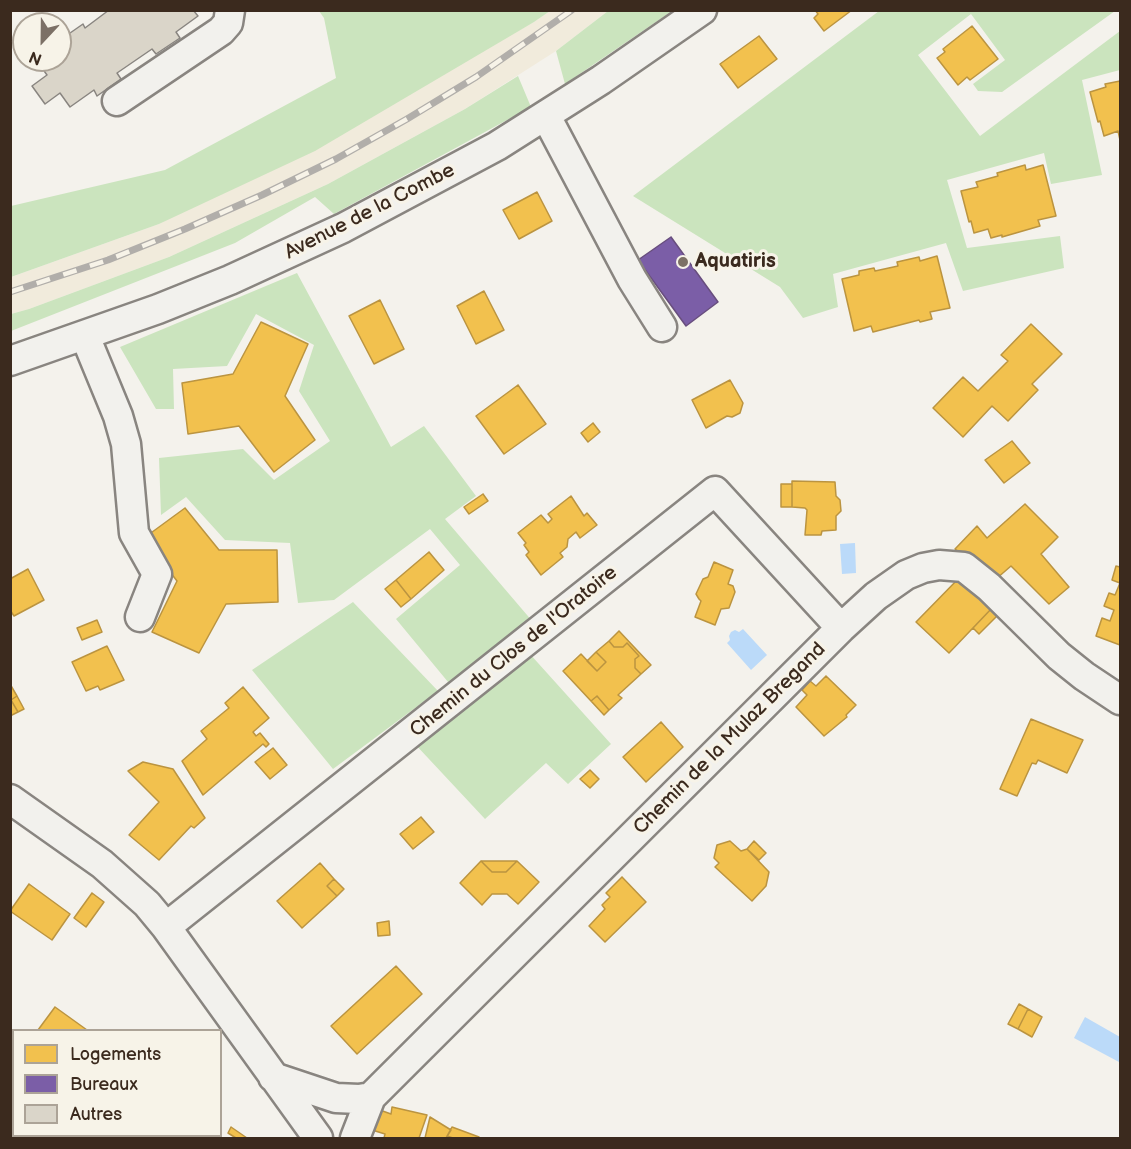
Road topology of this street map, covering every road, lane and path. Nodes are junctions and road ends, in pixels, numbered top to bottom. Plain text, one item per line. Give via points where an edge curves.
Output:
1 (230, 10) edge
2 (702, 10) edge
3 (117, 101) dead end
4 (546, 116) junction
5 (662, 327) dead end
6 (85, 336) junction
7 (10, 361) edge
8 (140, 617) dead end
9 (841, 627) junction
10 (1120, 700) edge
11 (10, 799) edge
12 (166, 927) junction
13 (273, 1077) junction
14 (371, 1097) junction
15 (318, 1138) edge
16 (355, 1138) edge

1 - 3 street via 221,32
2 - 4 street, Avenue de la Combe
4 - 5 street via 632,279
4 - 6 street, Avenue de la Combe via 450,173 343,228 230,280
6 - 7 street, Avenue de la Combe
6 - 8 street via 126,444 135,533 157,574
9 - 10 street, Chemin de la Mulaz Bregand via 906,575 939,565 963,567 989,587 1059,656
9 - 12 street, Chemin du Clos de l'Oratoire via 715,490
9 - 14 street, Chemin de la Mulaz Bregand
11 - 12 street via 125,883
12 - 13 street
13 - 14 street via 336,1098
13 - 15 street
14 - 16 street, Chemin de la Mulaz Bregand

